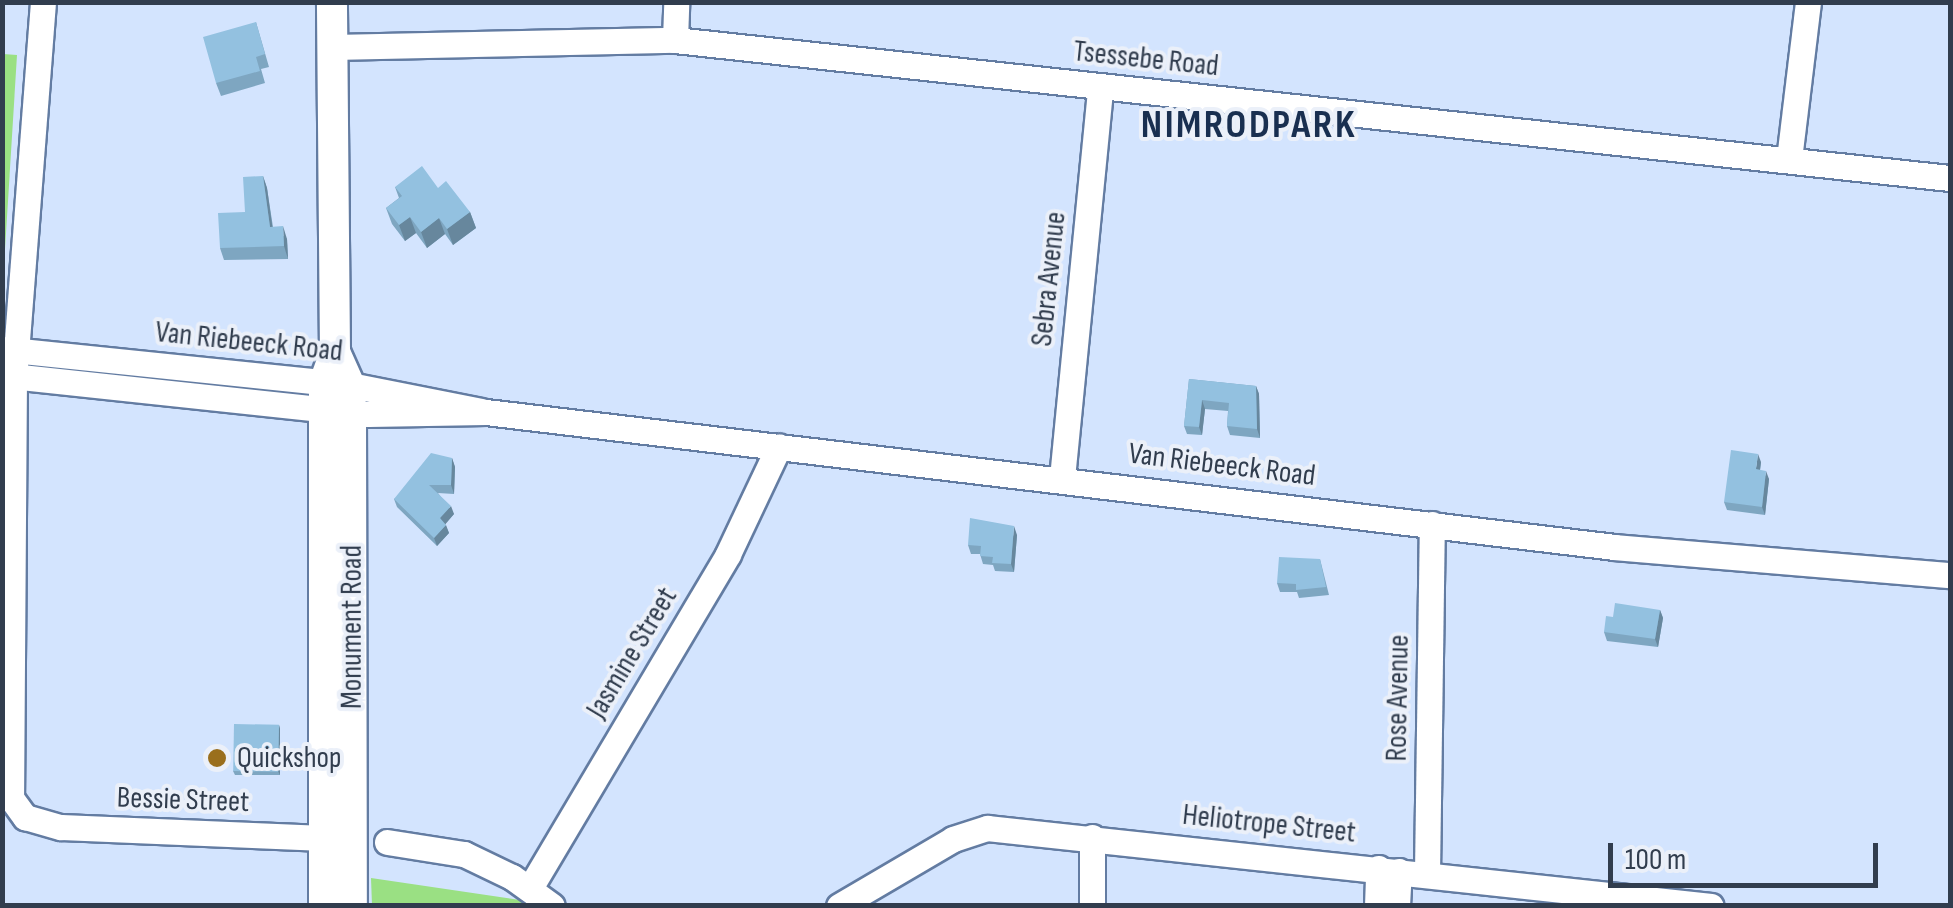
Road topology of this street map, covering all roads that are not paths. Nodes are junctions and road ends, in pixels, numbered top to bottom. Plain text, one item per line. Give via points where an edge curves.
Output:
1 (43, 2) edge
2 (332, 2) edge
3 (676, 2) edge
4 (1808, 2) edge
5 (675, 40) junction
6 (333, 46) junction
7 (1100, 87) junction
8 (1790, 159) junction
9 (1950, 178) edge
10 (9, 362) edge
11 (338, 397) junction
12 (779, 446) junction
13 (1062, 478) junction
14 (1432, 524) junction
15 (1950, 575) edge
16 (1092, 837) junction
17 (338, 838) junction
18 (387, 842) dead end
19 (1389, 869) junction
20 (1427, 873) junction
21 (530, 888) junction
22 (324, 906) edge
23 (352, 906) edge
24 (552, 906) edge
25 (839, 906) edge
26 (1092, 906) edge
27 (1377, 906) edge
28 (1397, 906) edge
29 (1711, 906) edge

1 - 10 street
2 - 6 main road, Monument Road
3 - 5 street
4 - 8 street
5 - 6 street, Tsessebe Road
5 - 7 street, Tsessebe Road
6 - 11 main road, Monument Road
7 - 8 street, Tsessebe Road
7 - 13 street, Sebra Avenue
8 - 9 street, Tsessebe Road
10 - 11 street, Van Riebeeck Road
10 - 17 street, Bessie Street via 10,790 16,809 61,827
11 - 12 street, Van Riebeeck Road via 452,400 486,412
11 - 17 main road, Monument Road
12 - 13 street, Van Riebeeck Road
12 - 21 street, Jasmine Street via 728,554
13 - 14 street, Van Riebeeck Road
14 - 15 street, Van Riebeeck Road
14 - 20 street, Rose Avenue
16 - 19 street, Heliotrope Street
16 - 25 street, Heliotrope Street via 970,832
16 - 26 street
17 - 22 main road, Monument Road
17 - 23 main road, Monument Road
18 - 21 street via 464,854
19 - 20 street, Heliotrope Street
19 - 27 street
19 - 28 street
20 - 29 street, Heliotrope Street
21 - 24 street

